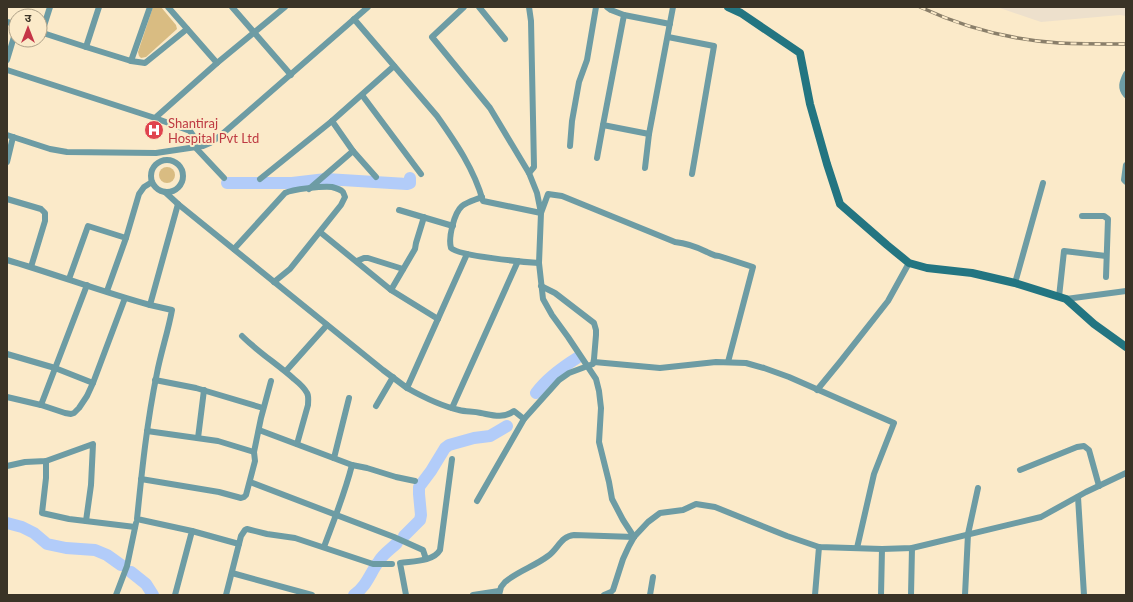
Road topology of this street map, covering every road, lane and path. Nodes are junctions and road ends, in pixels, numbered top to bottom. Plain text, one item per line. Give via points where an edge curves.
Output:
1 (99, 7) edge
2 (150, 7) edge
3 (168, 7) edge
4 (232, 7) edge
5 (285, 7) edge
6 (368, 7) edge
7 (464, 7) edge
8 (479, 7) edge
9 (530, 7) edge
10 (596, 7) edge
11 (607, 7) edge
12 (673, 7) edge
13 (728, 7) edge
14 (624, 15) junction
15 (354, 19) junction
16 (670, 24) junction
17 (187, 29) junction
18 (254, 32) junction
19 (48, 34) edge
20 (668, 37) junction
21 (505, 39) dead end
22 (86, 47) junction
23 (11, 48) edge
24 (7, 60) edge
25 (131, 61) junction
26 (217, 63) junction
27 (394, 66) junction
28 (7, 70) edge
29 (1126, 74) edge
30 (291, 75) junction
31 (362, 95) junction
32 (1126, 96) edge
33 (155, 118) junction
34 (332, 120) junction
35 (603, 125) junction
36 (650, 134) junction
37 (10, 136) edge
38 (570, 146) dead end
39 (197, 147) junction
40 (353, 151) junction
41 (156, 153) junction
42 (598, 158) dead end
43 (160, 161) junction
44 (7, 162) edge
45 (1126, 165) edge
46 (645, 168) dead end
47 (529, 173) junction
48 (421, 174) dead end
49 (692, 174) dead end
50 (376, 177) dead end
51 (224, 178) dead end
52 (260, 179) dead end
53 (152, 182) junction
54 (1126, 182) edge
55 (1043, 183) dead end
56 (310, 189) junction
57 (166, 192) junction
58 (482, 197) junction
59 (7, 198) edge
60 (178, 204) junction
61 (399, 210) dead end
62 (541, 213) junction
63 (1082, 216) dead end
64 (424, 217) junction
65 (453, 226) junction
66 (320, 232) junction
67 (126, 238) junction
68 (234, 249) junction
69 (467, 254) junction
70 (1106, 256) junction
71 (7, 260) edge
72 (357, 261) junction
73 (518, 261) junction
74 (539, 263) junction
75 (909, 263) junction
76 (31, 267) junction
77 (404, 269) junction
78 (1106, 277) dead end
79 (69, 279) junction
80 (274, 282) junction
81 (1015, 283) junction
82 (87, 285) junction
83 (541, 286) junction
84 (392, 290) junction
85 (1126, 290) edge
86 (107, 292) junction
87 (125, 298) junction
88 (1062, 298) junction
89 (150, 304) junction
90 (438, 319) junction
91 (327, 325) junction
92 (242, 336) dead end
93 (1126, 347) edge
94 (7, 355) edge
95 (594, 362) junction
96 (728, 362) junction
97 (588, 367) junction
98 (55, 368) junction
99 (286, 371) junction
100 (393, 377) junction
101 (155, 380) junction
102 (271, 381) dead end
103 (93, 383) junction
104 (407, 388) junction
105 (204, 390) junction
106 (817, 390) junction
107 (7, 397) edge
108 (349, 398) dead end
109 (41, 405) junction
110 (376, 406) dead end
111 (264, 408) junction
112 (452, 408) junction
113 (524, 419) junction
114 (259, 430) junction
115 (147, 431) junction
116 (198, 438) junction
117 (296, 444) junction
118 (254, 452) junction
119 (334, 458) junction
120 (452, 459) dead end
121 (46, 461) junction
122 (352, 464) junction
123 (7, 466) edge
124 (1020, 470) dead end
125 (1126, 473) edge
126 (141, 479) junction
127 (415, 481) dead end
128 (250, 482) junction
129 (1099, 486) junction
130 (978, 488) dead end
131 (1078, 497) junction
132 (477, 501) dead end
133 (336, 515) junction
134 (137, 519) junction
135 (86, 521) junction
136 (135, 527) junction
137 (192, 530) junction
138 (968, 534) junction
139 (634, 537) junction
140 (239, 544) junction
141 (324, 547) junction
142 (819, 547) junction
143 (857, 548) junction
144 (912, 548) junction
145 (882, 549) junction
146 (426, 559) junction
147 (392, 564) dead end
148 (232, 573) junction
149 (653, 577) dead end
150 (499, 593) edge
151 (116, 595) edge
152 (175, 595) edge
153 (226, 595) edge
154 (312, 595) edge
155 (406, 595) edge
156 (474, 595) edge
157 (604, 595) edge
158 (650, 595) edge
159 (815, 595) edge
160 (881, 595) edge
161 (911, 595) edge
162 (965, 595) edge
163 (1084, 595) edge

1 - 22 street
2 - 25 street
3 - 17 street
4 - 18 street
5 - 18 street
6 - 15 street
7 - 47 street via 432,37 490,108
8 - 21 street
9 - 47 street via 534,167
10 - 38 street via 587,60 579,82
11 - 14 street
12 - 16 street
13 - 75 street via 800,53 810,104 840,204
14 - 16 street
14 - 35 street
15 - 27 street
15 - 30 street
16 - 20 street
17 - 25 street via 148,62 143,64
17 - 26 street
18 - 26 street
18 - 30 street
19 - 22 street
20 - 36 street
20 - 49 street via 714,46
22 - 25 street
23 - 24 street
26 - 33 street
27 - 31 street
27 - 58 street via 437,116 472,170
28 - 33 street
29 - 32 street via 1122,84
30 - 39 street via 220,136 210,143
31 - 34 street
31 - 48 street
33 - 39 street via 190,131
34 - 40 street
34 - 52 street
35 - 36 street
35 - 42 street
36 - 46 street
37 - 41 street via 59,151
37 - 44 street
39 - 41 street
39 - 51 street
40 - 50 street
40 - 56 street
41 - 43 street
43 - 53 street via 152,169
43 - 57 street via 171,160 183,170 184,176 180,186 176,190
45 - 54 street
47 - 62 street
53 - 57 street via 157,189
53 - 67 street via 139,194
55 - 81 street
56 - 66 street via 332,188 341,190 344,194 342,203
56 - 68 street via 285,193
57 - 60 street
58 - 62 street via 483,201
58 - 65 street via 461,207
59 - 76 street via 41,209 45,213 45,221
60 - 68 street
60 - 89 street
61 - 64 street
62 - 74 street
62 - 96 street via 548,194 562,196 675,242 753,268
63 - 70 street via 1104,216 1108,219
64 - 65 street
64 - 77 street via 415,249
65 - 69 street via 451,248
66 - 72 street
66 - 80 street via 290,269
67 - 79 street via 88,226
67 - 86 street
68 - 80 street
69 - 73 street
69 - 90 street
70 - 78 street
70 - 88 street via 1064,251
71 - 76 street
72 - 77 street via 368,258
72 - 84 street
73 - 74 street
73 - 112 street
74 - 83 street
75 - 81 street
75 - 106 street via 888,300
76 - 79 street
77 - 84 street
79 - 82 street
80 - 91 street
81 - 88 street
82 - 86 street
82 - 98 street
83 - 95 street via 555,293 594,323
83 - 97 street via 544,304
84 - 90 street
85 - 88 street
86 - 87 street
87 - 89 street
87 - 103 street
88 - 93 street
89 - 101 street via 172,310
90 - 104 street
91 - 99 street
91 - 100 street
92 - 99 street via 250,345
94 - 98 street
95 - 96 street via 660,368
95 - 97 street
96 - 106 street via 764,368
97 - 113 street via 569,373 558,380
97 - 139 street via 596,379 599,391 599,442 612,499
98 - 103 street
98 - 109 street
99 - 117 street via 302,386 308,396 308,405
100 - 104 street
100 - 110 street
101 - 105 street
101 - 115 street
102 - 111 street
103 - 109 street via 74,413 65,413
104 - 112 street
105 - 111 street
105 - 116 street
106 - 143 street via 894,423 874,474
107 - 109 street
108 - 119 street
111 - 114 street
112 - 113 street via 498,416 514,411
113 - 132 street
114 - 117 street
114 - 118 street
115 - 116 street
115 - 126 street
116 - 118 street via 227,443
117 - 119 street
118 - 128 street via 255,461
119 - 122 street
120 - 146 street via 440,550 436,555
121 - 123 street
121 - 135 street via 42,513
121 - 135 street via 93,444
122 - 127 street
122 - 133 street
124 - 129 street via 1084,446 1089,450
125 - 129 street
126 - 128 street via 241,498 246,496
126 - 134 street
128 - 133 street
129 - 131 street
130 - 138 street
131 - 138 street via 1041,517
131 - 163 street
133 - 141 street
133 - 146 street via 421,549
134 - 136 street
134 - 137 street
135 - 136 street
136 - 151 street via 127,566
137 - 140 street
137 - 152 street
138 - 144 street
138 - 162 street
139 - 142 street via 660,513 683,510 696,504 714,507
139 - 150 street via 567,537 550,556 507,580
139 - 157 street via 623,559 613,590
140 - 141 street via 243,532 247,529 290,536
140 - 148 street
141 - 147 street via 373,564
142 - 143 street
142 - 159 street
143 - 145 street
144 - 145 street
144 - 161 street
145 - 160 street
146 - 155 street via 400,563
148 - 153 street
148 - 154 street
149 - 158 street
150 - 156 street

